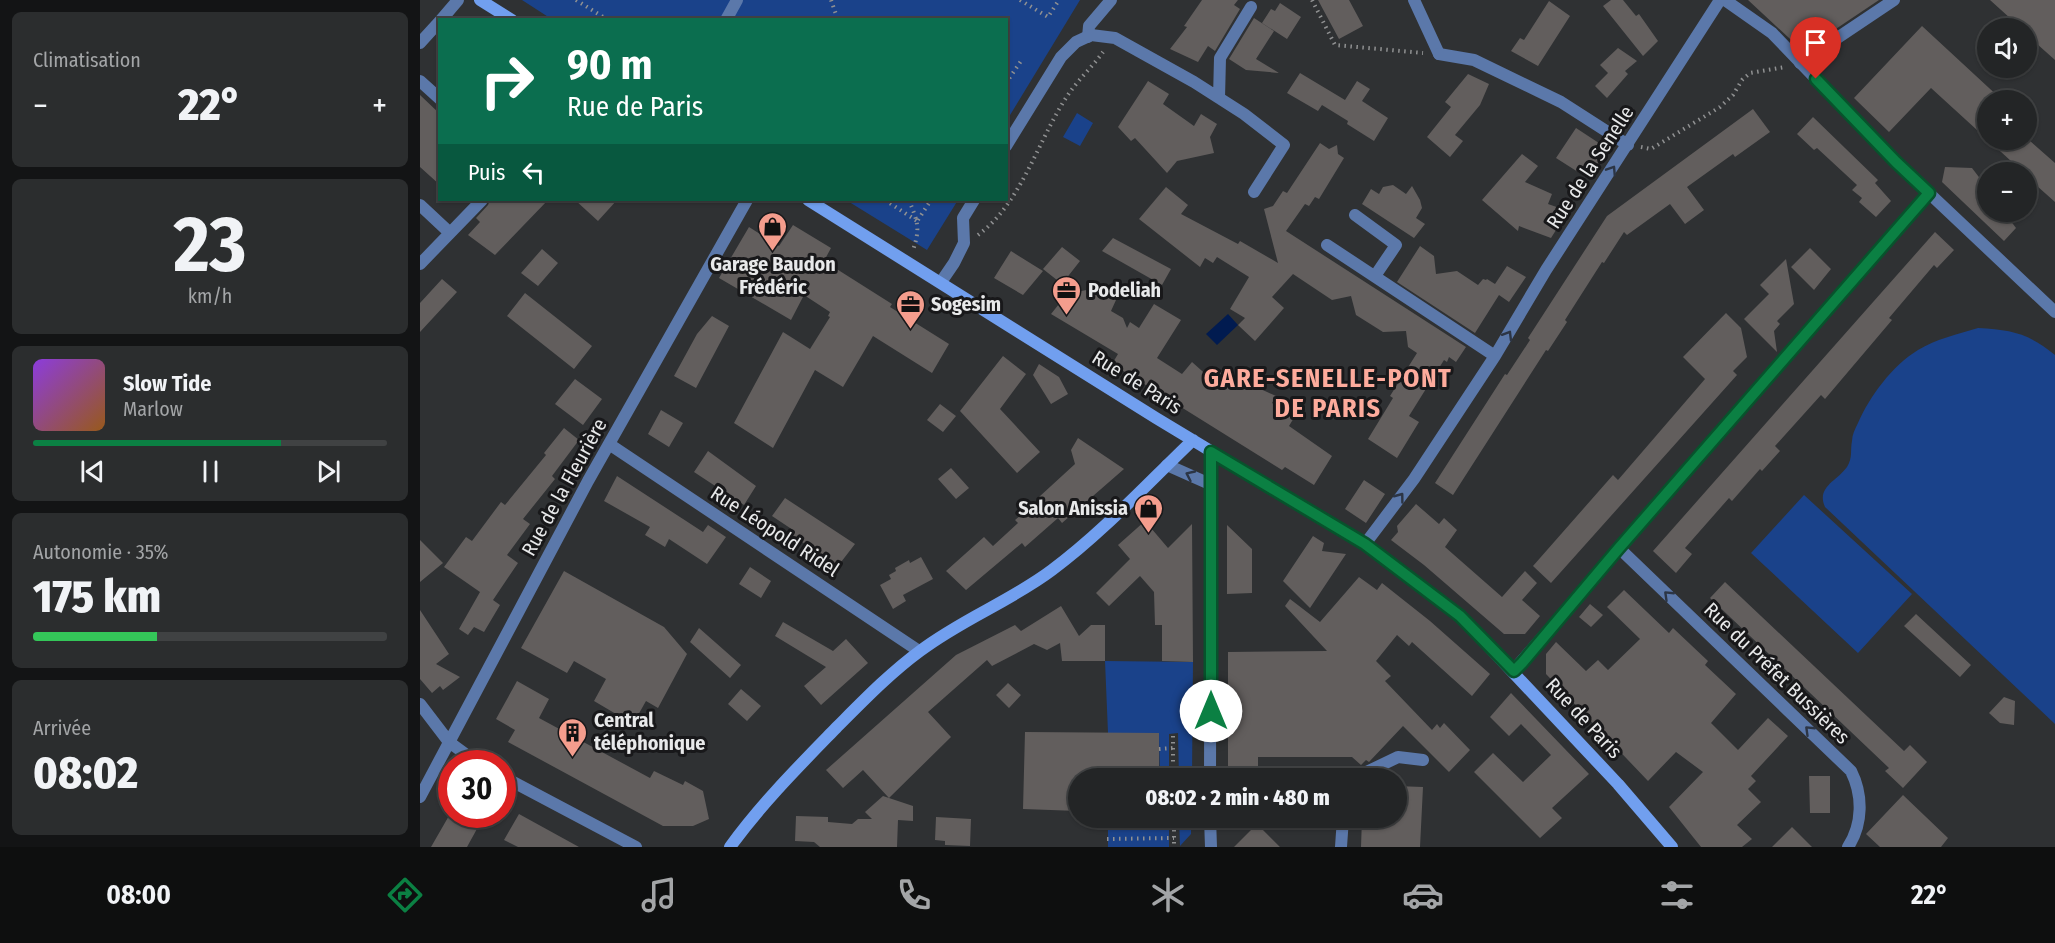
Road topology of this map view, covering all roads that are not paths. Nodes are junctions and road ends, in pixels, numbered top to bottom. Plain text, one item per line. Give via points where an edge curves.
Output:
1 (458, 0) edge
2 (480, 0) edge
3 (737, 0) edge
4 (1112, 0) edge
5 (1414, 0) edge
6 (1720, 0) edge
7 (1725, 0) edge
8 (1894, 0) edge
9 (1251, 7) dead end
10 (442, 18) edge
11 (509, 18) edge
12 (727, 18) edge
13 (438, 22) edge
14 (1088, 37) junction
15 (420, 43) edge
16 (1800, 63) junction
17 (420, 81) edge
18 (438, 97) edge
19 (1219, 98) junction
20 (1008, 143) edge
21 (1628, 145) junction
22 (1254, 192) dead end
23 (1929, 193) junction
24 (481, 201) edge
25 (746, 201) edge
26 (810, 201) edge
27 (973, 201) edge
28 (420, 205) edge
29 (1355, 215) dead end
30 (450, 233) junction
31 (1327, 245) dead end
32 (420, 264) edge
33 (1375, 276) junction
34 (941, 282) junction
35 (2055, 312) edge
36 (1495, 356) junction
37 (1193, 440) junction
38 (609, 444) junction
39 (1211, 452) junction
40 (1167, 465) junction
41 (1212, 485) junction
42 (1365, 544) junction
43 (1619, 548) junction
44 (919, 651) junction
45 (1514, 671) junction
46 (420, 704) edge
47 (449, 742) junction
48 (460, 750) edge
49 (1423, 760) dead end
50 (1210, 768) edge
51 (1375, 768) edge
52 (516, 783) edge
53 (420, 797) edge
54 (1210, 828) edge
55 (1342, 828) edge
56 (636, 847) edge
57 (730, 847) edge
58 (1211, 847) edge
59 (1341, 847) edge
60 (1672, 847) edge
61 (1848, 847) edge

1 - 10 street
2 - 11 main road
3 - 12 street
4 - 14 street via 1089,26
5 - 21 street via 1438,54 1474,60 1561,102
6 - 21 street, Rue de la Senelle
7 - 16 street via 1772,33
8 - 16 street
9 - 19 street via 1220,58
13 - 15 street
14 - 19 street via 1115,38
14 - 20 street via 1076,42 1061,57
16 - 23 street
17 - 18 street
19 - 22 street via 1284,145
36 -> 21 street, Rue de la Senelle
23 - 35 street
23 - 43 street
24 - 30 street
25 - 38 street, Rue de la Fleurière
26 - 34 main road, Rue de Paris
27 - 34 street via 963,218 964,243
28 - 30 street
29 - 33 street via 1396,244
30 - 32 street
31 - 33 street
33 - 36 street
34 - 37 main road, Rue de Paris
42 -> 36 street, Rue de la Senelle via 1414,479
37 - 39 main road, Rue de Paris
37 - 40 main road
38 - 44 street, Rue Léopold Ridel
38 - 47 street, Rue de la Fleurière
39 - 41 street
39 - 42 main road, Rue de Paris
41 -> 40 street
40 - 44 main road via 1055,568
41 - 50 street
42 - 45 main road, Rue de Paris via 1460,616
43 - 45 street
61 -> 43 street, Rue du Préfet Bussières via 1855,836 1860,802 1851,771
44 - 57 main road via 786,779
45 - 60 main road, Rue de Paris
46 - 47 street
47 - 48 street
47 - 53 street, Rue de la Fleurière
49 - 51 street via 1398,757
52 - 56 street
54 - 58 street
55 - 59 street

